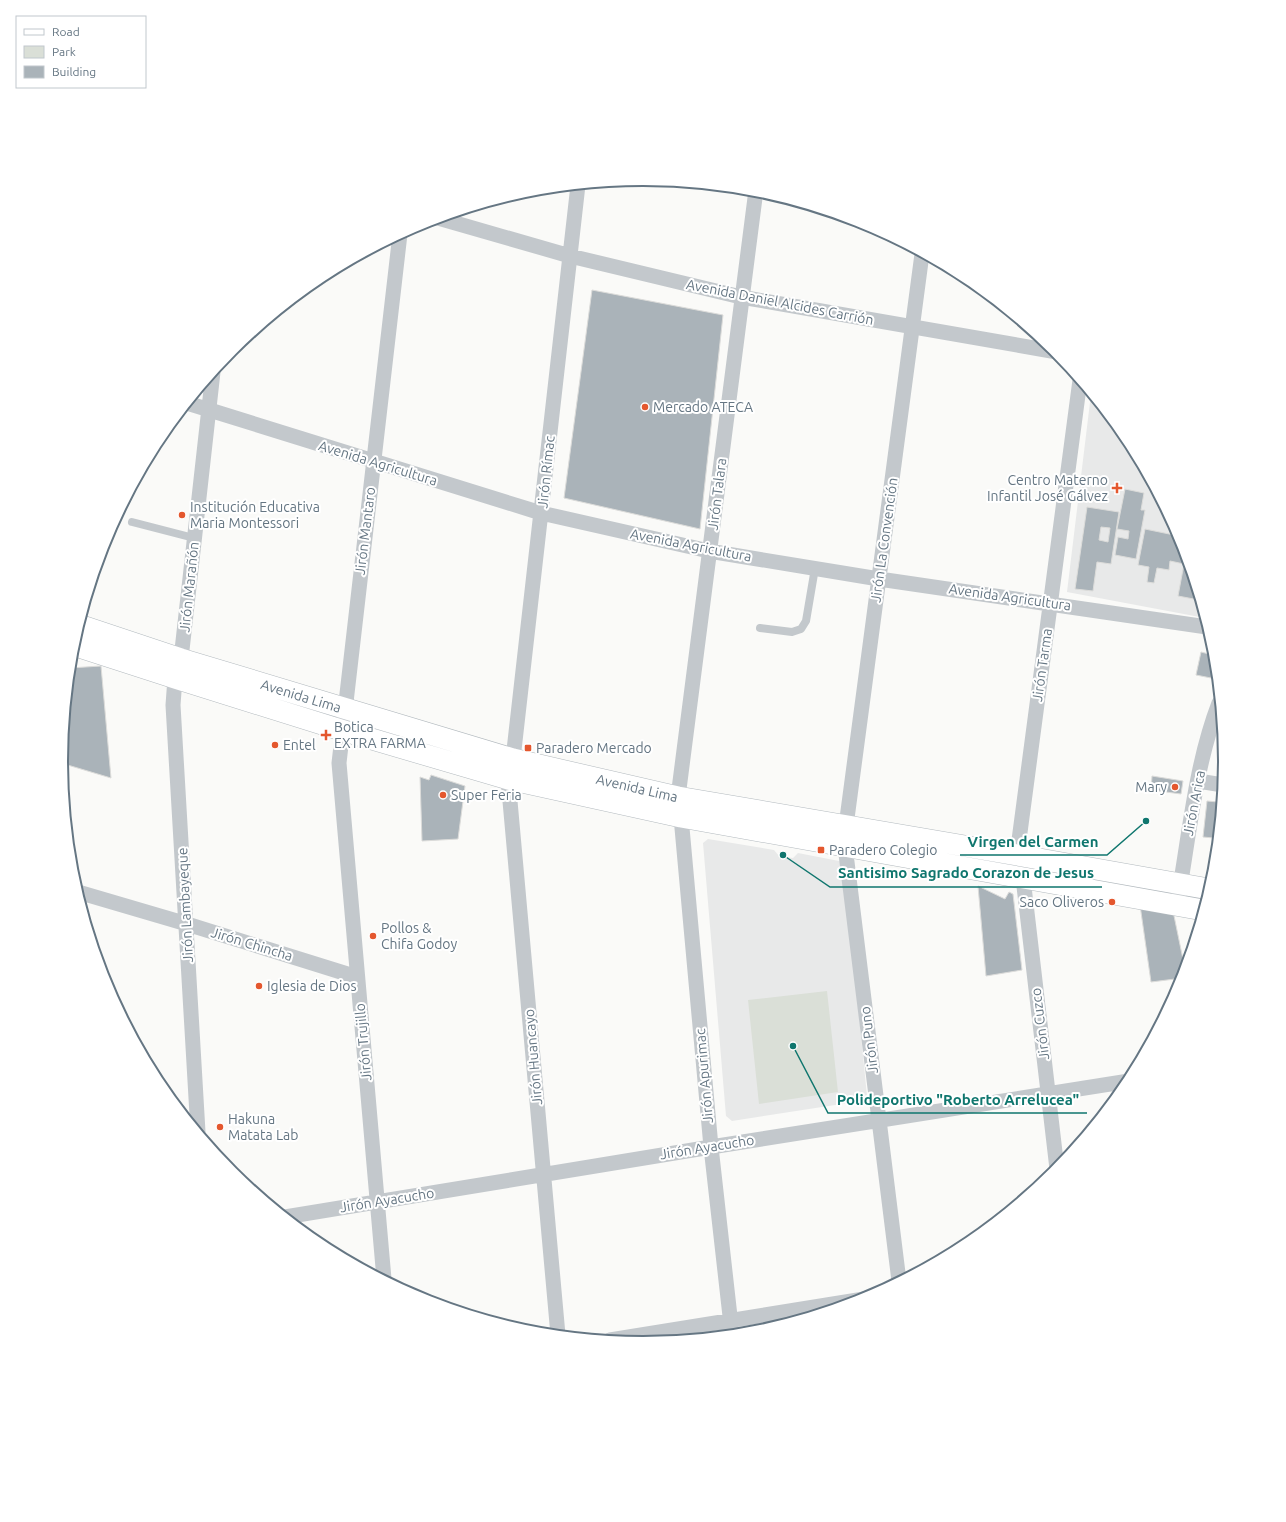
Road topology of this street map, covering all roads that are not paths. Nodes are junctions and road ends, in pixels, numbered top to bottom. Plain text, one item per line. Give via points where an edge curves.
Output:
1 (577, 190) edge
2 (755, 197) edge
3 (448, 221) edge
4 (399, 240) edge
5 (570, 256) junction
6 (921, 258) edge
7 (741, 297) junction
8 (912, 327) junction
9 (1046, 350) edge
10 (212, 381) edge
11 (1079, 387) edge
12 (192, 405) edge
13 (209, 411) junction
14 (373, 462) junction
15 (541, 513) junction
16 (132, 522) dead end
17 (194, 538) junction
18 (710, 551) junction
19 (814, 568) junction
20 (879, 579) junction
21 (1050, 603) junction
22 (1201, 626) edge
23 (84, 627) edge
24 (760, 628) dead end
25 (79, 647) edge
26 (181, 659) junction
27 (175, 678) junction
28 (344, 709) junction
29 (1216, 713) edge
30 (341, 730) junction
31 (510, 769) junction
32 (1198, 781) junction
33 (1217, 784) edge
34 (679, 807) junction
35 (846, 826) junction
36 (845, 846) junction
37 (1017, 855) junction
38 (1023, 878) junction
39 (1181, 884) junction
40 (1203, 888) edge
41 (84, 894) edge
42 (1177, 906) junction
43 (1198, 909) edge
44 (187, 924) junction
45 (357, 976) junction
46 (1119, 1082) edge
47 (1048, 1094) junction
48 (878, 1120) junction
49 (198, 1124) edge
50 (711, 1147) junction
51 (1056, 1161) edge
52 (543, 1174) junction
53 (377, 1201) junction
54 (292, 1216) edge
55 (384, 1274) edge
56 (898, 1276) edge
57 (811, 1310) edge
58 (731, 1327) edge
59 (557, 1329) edge
60 (649, 1336) edge

1 - 5 street, Jirón Rímac
2 - 7 street, Jirón Talara
3 - 5 street, Avenida Daniel Alcides Carrión
4 - 14 street, Jirón Mantaro
5 - 7 street, Avenida Daniel Alcides Carrión
5 - 15 street, Jirón Rímac
6 - 8 street, Jirón La Convención
7 - 8 street, Avenida Daniel Alcides Carrión
7 - 18 street, Jirón Talara
8 - 9 street, Avenida Daniel Alcides Carrión
8 - 20 street, Jirón La Convención
10 - 13 street, Jirón Marañón
11 - 21 street, Jirón Tarma
12 - 13 street, Avenida Agricultura
13 - 14 street, Avenida Agricultura
13 - 17 street, Jirón Marañón
14 - 15 street, Avenida Agricultura
14 - 28 street, Jirón Mantaro
15 - 18 street, Avenida Agricultura
15 - 31 street, Jirón Rímac
16 - 17 lane
17 - 26 street, Jirón Marañón
18 - 19 street, Avenida Agricultura
18 - 34 street, Jirón Talara
19 - 20 street, Avenida Agricultura
19 - 24 lane via 806,621 801,629 792,632
20 - 21 street, Avenida Agricultura
20 - 35 street, Jirón La Convención
21 - 22 street, Avenida Agricultura
21 - 37 street, Jirón Tarma
23 - 26 main road, Avenida Lima
25 - 27 main road, Avenida Lima
26 - 28 main road, Avenida Lima
27 - 30 main road, Avenida Lima
27 - 44 street, Jirón Lambayeque via 173,706
28 - 30 street, Jirón Trujillo
28 - 31 main road, Avenida Lima
29 - 32 street, Jirón Arica
30 - 31 main road, Avenida Lima
30 - 45 street, Jirón Trujillo via 338,763
31 - 34 main road, Avenida Lima
31 - 52 street, Jirón Huancayo
32 - 33 street
32 - 39 street, Jirón Arica
34 - 35 main road, Avenida Lima
34 - 36 main road, Avenida Lima
34 - 50 street, Jirón Apurimac
35 - 37 main road, Avenida Lima
36 - 38 main road, Avenida Lima
36 - 48 street, Jirón Puno
37 - 39 main road, Avenida Lima
38 - 42 main road, Avenida Lima
38 - 47 street, Jirón Cuzco
39 - 40 main road, Avenida Lima
39 - 42 street, Jirón Arica
41 - 44 street, Jirón Chincha
42 - 43 main road, Avenida Lima
44 - 45 street, Jirón Chincha
44 - 49 street, Jirón Lambayeque
45 - 53 street, Jirón Trujillo
46 - 47 street, Jirón Ayacucho
47 - 48 street, Jirón Ayacucho
47 - 51 street, Jirón Cuzco
48 - 50 street, Jirón Ayacucho
48 - 56 street, Jirón Puno
50 - 52 street, Jirón Ayacucho
50 - 58 street, Jirón Apurimac
52 - 53 street, Jirón Ayacucho
52 - 59 street, Jirón Huancayo
53 - 54 street, Jirón Ayacucho
53 - 55 street, Jirón Trujillo
57 - 58 street
58 - 60 street

